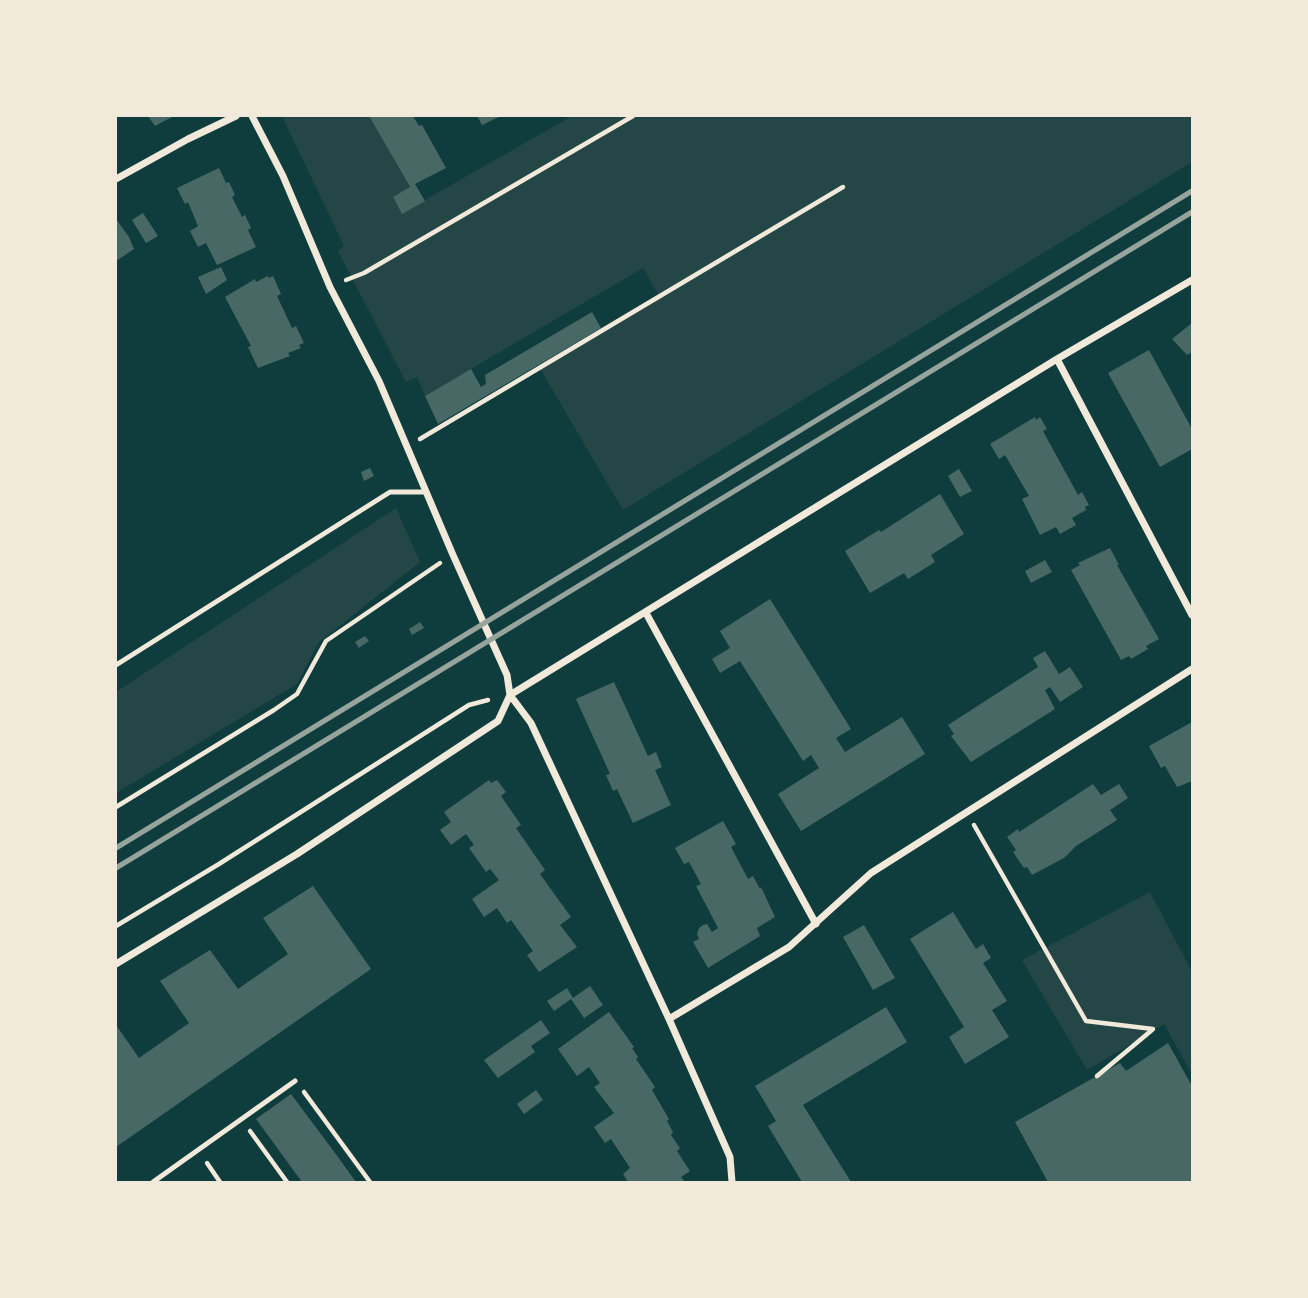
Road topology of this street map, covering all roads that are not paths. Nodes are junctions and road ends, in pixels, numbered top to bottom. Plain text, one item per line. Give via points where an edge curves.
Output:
1 (236, 116) edge
2 (253, 116) edge
3 (116, 179) edge
4 (1192, 280) edge
5 (1057, 359) junction
6 (426, 492) junction
7 (646, 613) junction
8 (1192, 615) edge
9 (116, 665) edge
10 (1192, 669) edge
11 (510, 695) junction
12 (816, 923) junction
13 (116, 964) edge
14 (669, 1018) junction
15 (295, 1080) road end
16 (153, 1182) edge
17 (732, 1182) edge

1 - 3 street
2 - 6 street via 330,287 379,381
4 - 5 street
5 - 7 street
5 - 8 street
6 - 9 lane via 390,492
6 - 11 street via 507,675
7 - 11 street
7 - 12 street
10 - 12 street via 871,873
11 - 13 street via 498,721 297,855
11 - 14 street via 531,723
12 - 14 street via 789,947
14 - 17 street via 730,1157
15 - 16 lane

